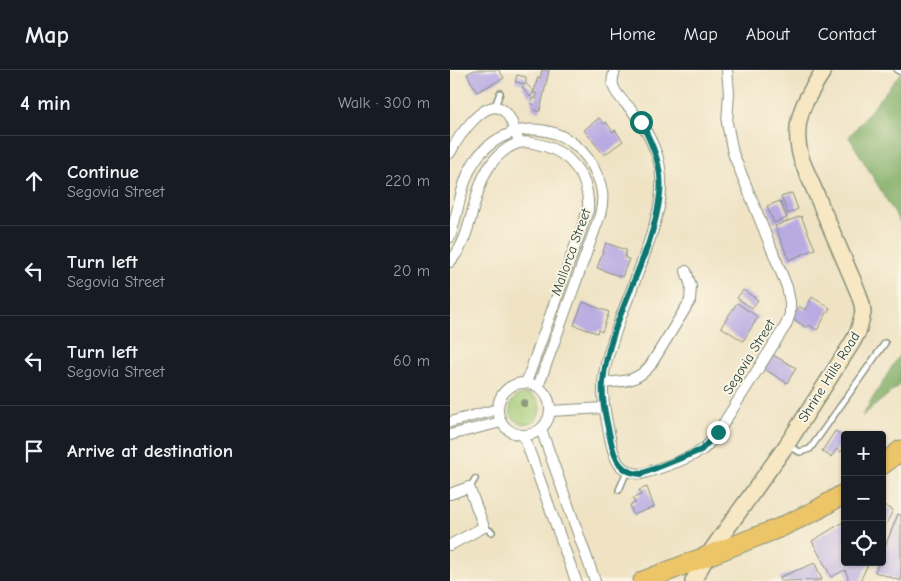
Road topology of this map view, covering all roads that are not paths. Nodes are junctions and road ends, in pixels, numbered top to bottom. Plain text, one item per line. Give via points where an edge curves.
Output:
1 (615, 70) edge
2 (727, 70) edge
3 (824, 70) edge
4 (897, 70) edge
5 (901, 72) edge
6 (500, 93) dead end
7 (496, 106) junction
8 (515, 132) junction
9 (519, 143) junction
10 (450, 153) edge
11 (450, 237) edge
12 (573, 251) junction
13 (585, 255) junction
14 (450, 262) edge
15 (686, 271) dead end
16 (885, 343) dead end
17 (526, 383) junction
18 (603, 383) junction
19 (538, 387) junction
20 (498, 408) junction
21 (604, 408) junction
22 (550, 411) junction
23 (450, 422) edge
24 (501, 422) junction
25 (541, 429) junction
26 (450, 435) edge
27 (524, 436) junction
28 (786, 446) junction
29 (901, 450) edge
30 (886, 462) edge
31 (627, 471) junction
32 (558, 476) junction
33 (541, 481) junction
34 (619, 490) dead end
35 (450, 494) edge
36 (841, 495) edge
37 (569, 507) junction
38 (552, 512) junction
39 (450, 545) edge
40 (708, 555) junction
41 (576, 581) edge
42 (595, 581) edge
43 (643, 581) edge
44 (693, 581) edge

1 - 18 street via 612,80 616,93 641,122 657,156 660,192 658,213 611,345
2 - 31 street, Segovia Street via 729,139 787,288 790,314 780,336 710,442 696,453 641,474
3 - 28 street, Shrine Hills Road via 799,116 798,145 858,292 863,313 852,343
4 - 5 lane
6 - 7 lane
7 - 8 street via 507,114
7 - 10 street via 478,116
8 - 9 street
8 - 11 street, Mallorca Street via 493,143 473,164
8 - 13 street, Mallorca Street via 540,130 561,134 580,148 594,168 603,204
9 - 12 street, Mallorca Street via 540,144 559,152 569,159 584,179 588,190 588,210
9 - 14 street via 501,152 486,170 464,240
12 - 13 street
12 - 17 street, Mallorca Street
13 - 19 street, Mallorca Street
15 - 18 street via 690,301 650,366 636,378
16 - 28 lane via 810,449 800,452
17 - 19 street
17 - 20 street via 514,385 504,392
18 - 21 street
19 - 22 street via 545,393
20 - 23 street
20 - 24 street
21 - 22 street
21 - 31 street via 614,454
22 - 25 street
24 - 26 street
24 - 27 street via 510,432
25 - 27 street
25 - 32 street
27 - 33 street
28 - 40 street, Shrine Hills Road
29 - 30 highway
31 - 34 lane
32 - 33 street
32 - 37 street
33 - 38 street
35 - 39 street via 472,483 488,530
36 - 40 highway via 786,524
37 - 38 street
37 - 42 street
38 - 41 street
40 - 43 highway
40 - 44 street, Shrine Hills Road

